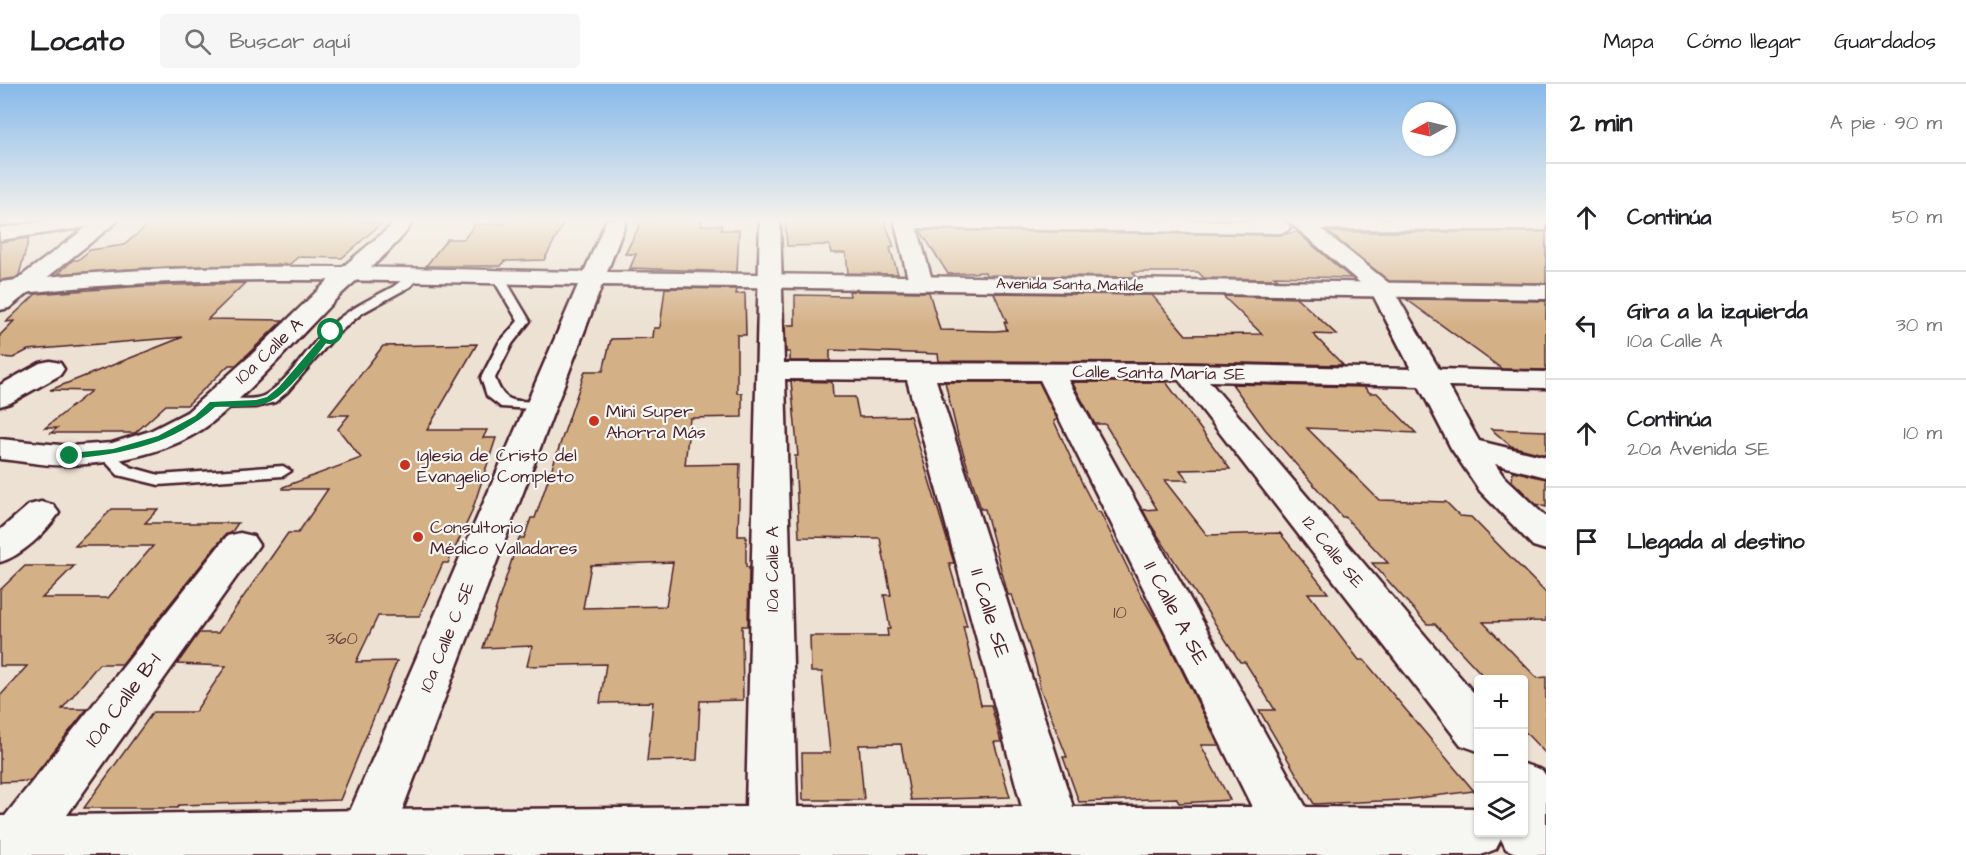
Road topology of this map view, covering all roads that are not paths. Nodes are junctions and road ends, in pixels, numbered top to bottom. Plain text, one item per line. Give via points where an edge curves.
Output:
1 (56, 255) edge
2 (62, 255) edge
3 (370, 255) edge
4 (603, 255) edge
5 (771, 255) edge
6 (914, 255) edge
7 (1336, 255) edge
8 (58, 258) junction
9 (347, 275) junction
10 (413, 276) junction
11 (506, 278) junction
12 (593, 279) junction
13 (772, 282) junction
14 (921, 283) junction
15 (11, 287) edge
16 (1382, 289) junction
17 (1546, 292) edge
18 (0, 303) edge
19 (50, 369) dead end
20 (772, 371) junction
21 (919, 371) junction
22 (1050, 372) junction
23 (1187, 372) junction
24 (1428, 377) junction
25 (1546, 380) edge
26 (0, 397) edge
27 (213, 404) junction
28 (541, 407) junction
29 (1467, 448) junction
30 (0, 449) edge
31 (114, 452) junction
32 (1546, 467) edge
33 (283, 471) dead end
34 (41, 513) dead end
35 (1546, 538) edge
36 (240, 545) dead end
37 (0, 550) edge
38 (1477, 729) edge
39 (1528, 791) edge
40 (1546, 814) edge
41 (1474, 832) edge
42 (1528, 832) edge
43 (1546, 832) edge
44 (772, 843) edge
45 (1059, 843) edge
46 (1296, 843) edge
47 (362, 845) edge
48 (8, 846) edge

1 - 8 street
2 - 8 street
3 - 9 street, 10a Calle A
4 - 12 street, 10a Calle C SE
5 - 13 street, 10a Calle A
6 - 14 street
7 - 16 street
8 - 15 street
9 - 10 street, Avenida Santa Matilde
9 - 15 street, Avenida Santa Matilde via 212,275
9 - 27 street, 10a Calle A
10 - 11 street, Avenida Santa Matilde
10 - 27 lane via 407,284 358,310 331,332 270,399
11 - 12 street, Avenida Santa Matilde
11 - 28 lane via 502,284 524,321 506,343 488,378 494,396 506,405
12 - 13 street, Avenida Santa Matilde
12 - 28 street, 10a Calle C SE
13 - 14 street, Avenida Santa Matilde
13 - 20 street, 10a Calle A
14 - 16 street, Avenida Santa Matilde
15 - 18 street
16 - 17 street, Avenida Santa Matilde
16 - 24 street
19 - 26 street
20 - 21 street, Calle Santa María SE
20 - 44 street, 10a Calle A
21 - 22 street, Calle Santa María SE
21 - 45 street, 11 Calle SE
22 - 23 street, Calle Santa María SE
22 - 46 street, 11 Calle A SE
23 - 24 street, Calle Santa María SE
23 - 38 street, 12 Calle SE
24 - 25 street, Calle Santa María SE
24 - 29 street
27 - 31 street, 10a Calle A via 198,418 161,438
28 - 47 street, 10a Calle C SE
29 - 32 street
29 - 35 street via 1492,484
30 - 31 street, 10a Calle A via 70,456
31 - 33 lane via 112,460 124,471 159,480
34 - 37 street
36 - 48 street, 10a Calle B-1
39 - 40 street
41 - 46 street
42 - 43 street
44 - 45 street
44 - 47 street
45 - 46 street
47 - 48 street

